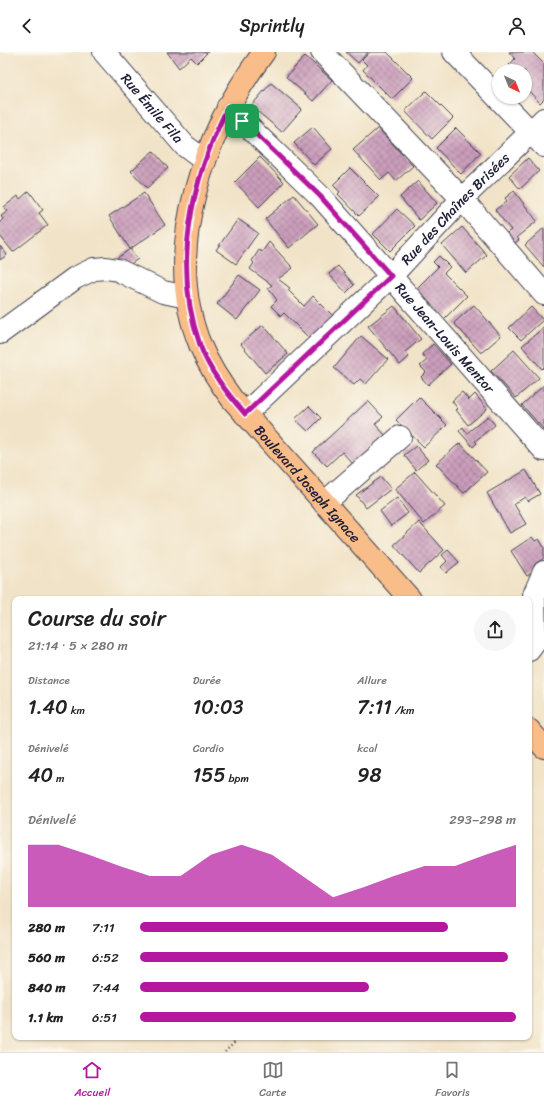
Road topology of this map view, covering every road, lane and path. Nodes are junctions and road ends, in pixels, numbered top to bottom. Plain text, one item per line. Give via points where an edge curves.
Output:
1 (104, 52) edge
2 (264, 52) edge
3 (322, 52) edge
4 (454, 52) edge
5 (228, 107) junction
6 (540, 132) edge
7 (205, 161) junction
8 (462, 199) junction
9 (391, 276) junction
10 (544, 294) edge
11 (187, 297) junction
12 (0, 333) edge
13 (245, 414) junction
14 (400, 437) dead end
15 (544, 450) edge
16 (324, 503) junction
17 (544, 572) edge
18 (407, 596) edge
19 (532, 646) edge
20 (237, 1040) edge
21 (225, 1052) edge

1 - 7 street, Rue Émile Fila via 185,146
2 - 5 main road, Boulevard Joseph Ignace
3 - 8 street
4 - 6 street
5 - 7 main road, Boulevard Joseph Ignace
5 - 9 street, Rue Jean-Louis Mentor via 320,196
6 - 8 street, Rue des Chaînes Brisées
7 - 11 main road, Boulevard Joseph Ignace via 191,210 187,245
8 - 9 street, Rue des Chaînes Brisées
8 - 10 street
9 - 13 street, Rue des Chaînes Brisées
9 - 15 street, Rue Jean-Louis Mentor
11 - 12 street via 163,292 118,270 94,269 75,278
11 - 13 main road, Boulevard Joseph Ignace via 200,346 209,365
13 - 16 main road, Boulevard Joseph Ignace
14 - 16 street
16 - 18 main road, Boulevard Joseph Ignace
17 - 19 street via 534,595 535,642
20 - 21 path

